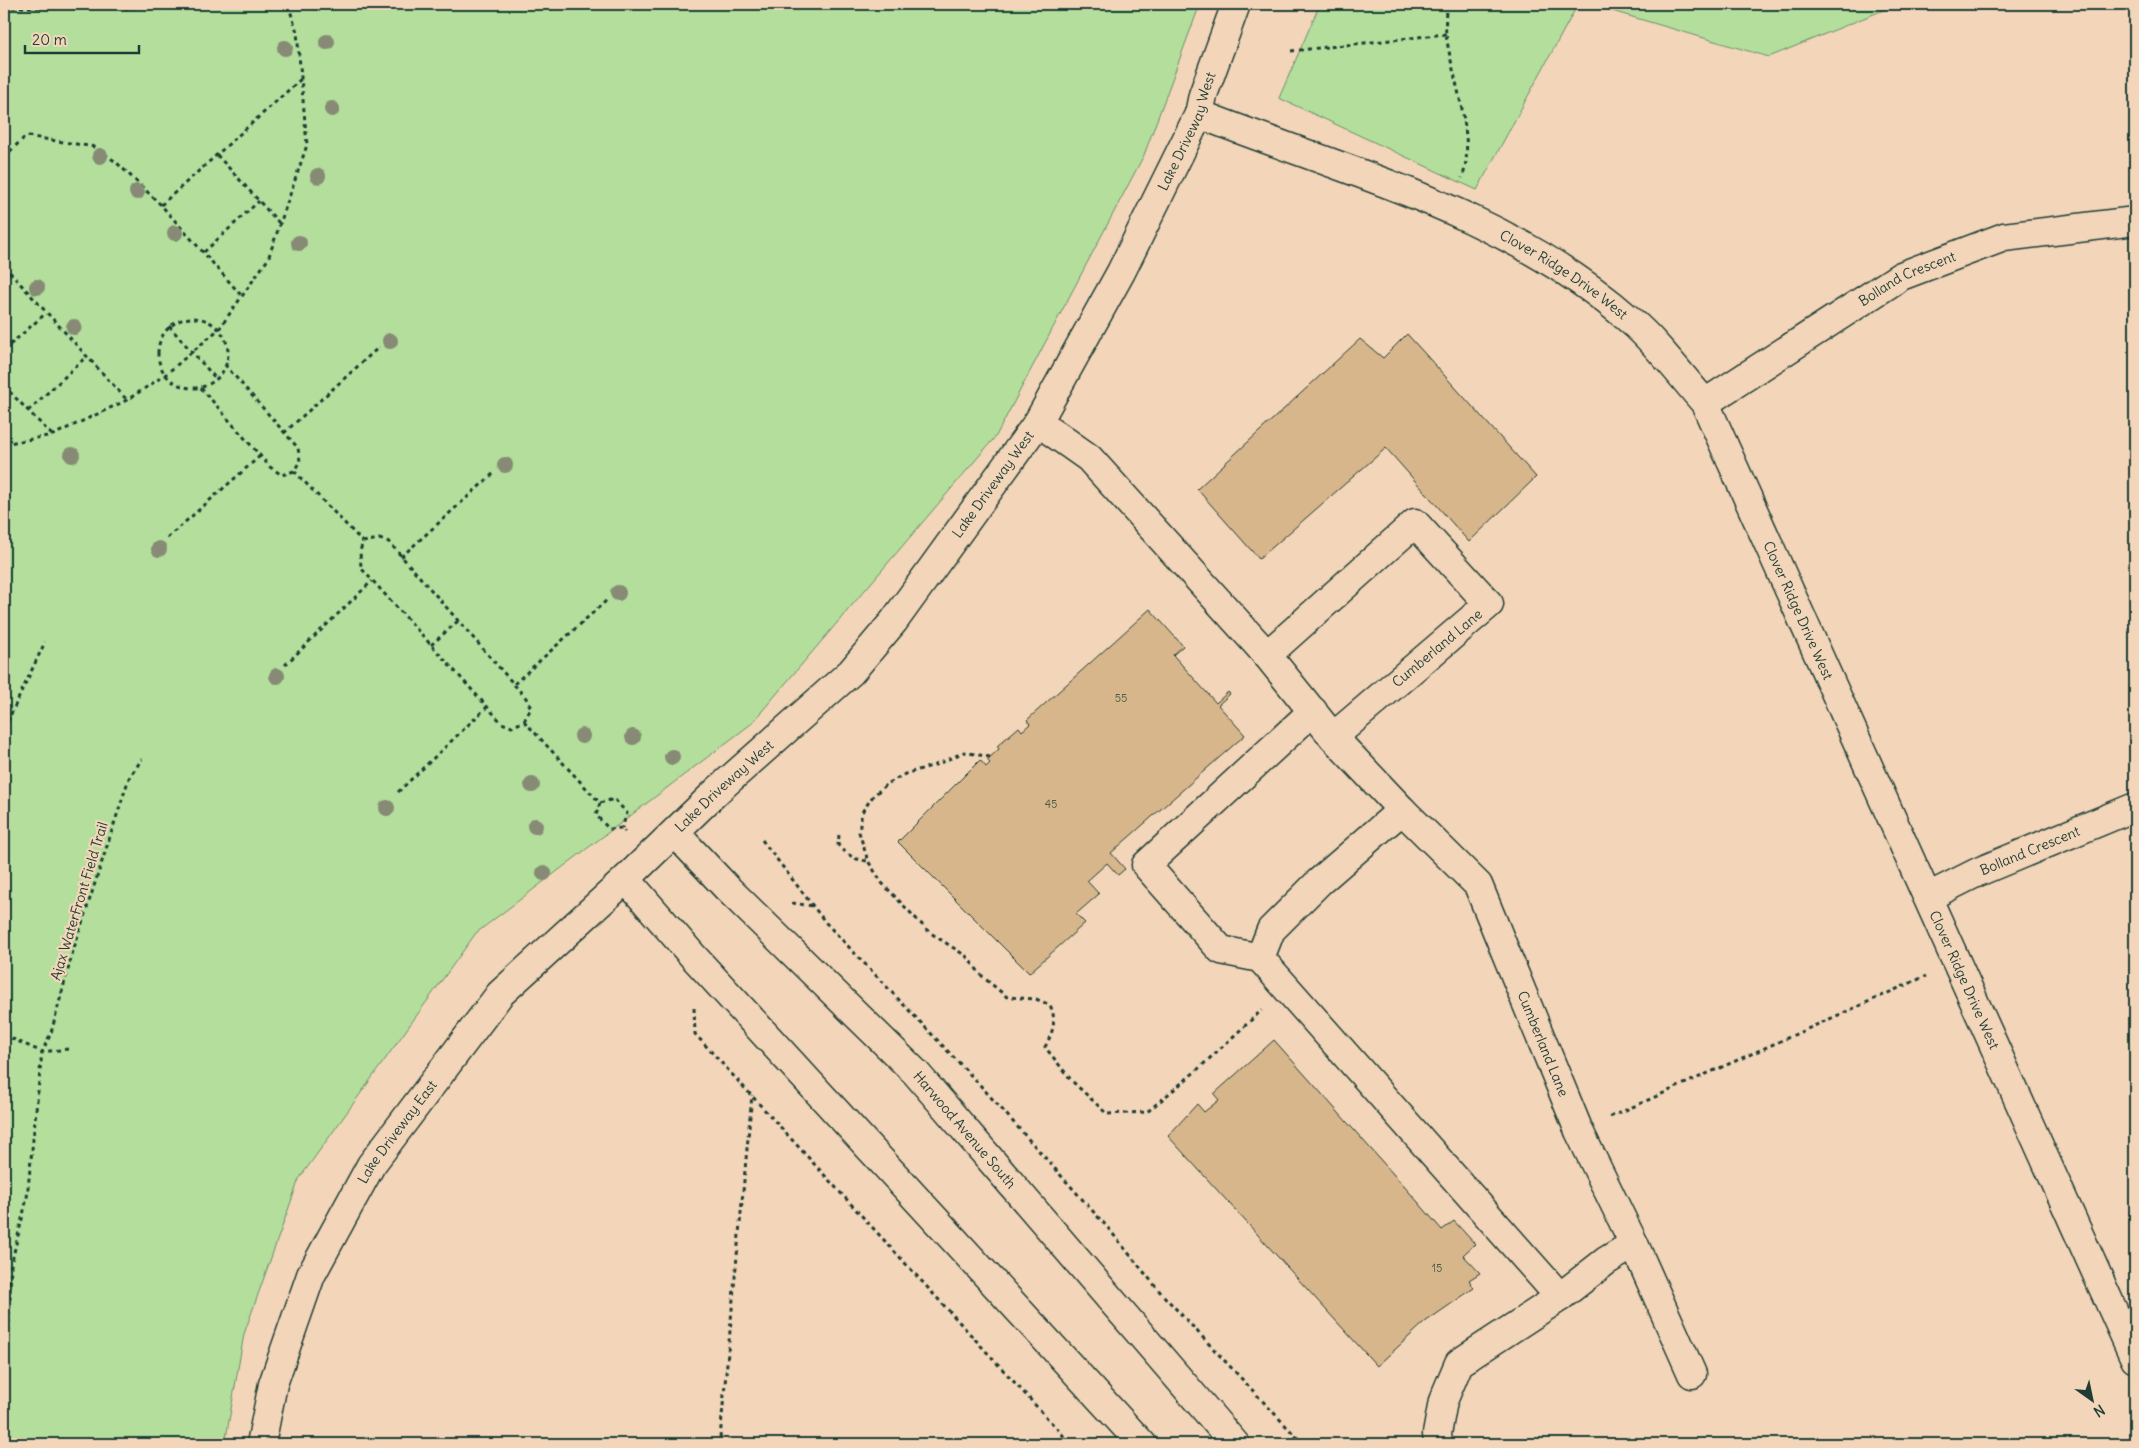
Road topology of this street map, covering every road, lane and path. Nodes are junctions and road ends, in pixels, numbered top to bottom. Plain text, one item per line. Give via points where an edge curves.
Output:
1 (146, 4) edge
2 (288, 4) edge
3 (1236, 4) edge
4 (1446, 4) edge
5 (4, 7) edge
6 (1446, 34) junction
7 (1291, 51) dead end
8 (301, 79) junction
9 (1199, 114) junction
10 (216, 155) junction
11 (4, 157) edge
12 (259, 202) junction
13 (161, 205) junction
14 (1451, 208) junction
15 (2135, 221) edge
16 (280, 224) junction
17 (204, 252) junction
18 (4, 266) edge
19 (242, 296) junction
20 (45, 314) junction
21 (170, 326) junction
22 (219, 329) junction
23 (379, 347) dead end
24 (4, 350) edge
25 (192, 352) junction
26 (86, 357) junction
27 (226, 366) junction
28 (165, 375) junction
29 (217, 380) junction
30 (4, 386) edge
31 (201, 388) junction
32 (127, 400) junction
33 (1705, 403) junction
34 (28, 411) junction
35 (1038, 422) junction
36 (284, 433) junction
37 (53, 435) junction
38 (4, 444) edge
39 (260, 456) junction
40 (294, 471) junction
41 (494, 473) dead end
42 (166, 538) dead end
43 (363, 542) junction
44 (402, 557) junction
45 (372, 581) junction
46 (607, 600) dead end
47 (458, 621) junction
48 (45, 642) dead end
49 (431, 645) junction
50 (1267, 655) junction
51 (285, 665) dead end
52 (514, 684) junction
53 (487, 707) junction
54 (1313, 711) junction
55 (524, 721) junction
56 (4, 729) edge
57 (1333, 737) junction
58 (990, 757) dead end
59 (142, 759) dead end
60 (398, 792) dead end
61 (600, 803) junction
62 (2135, 807) edge
63 (1402, 810) junction
64 (622, 828) junction
65 (675, 833) junction
66 (839, 835) dead end
67 (762, 840) dead end
68 (648, 857) junction
69 (868, 861) junction
70 (626, 879) junction
71 (1928, 897) junction
72 (1260, 958) junction
73 (1956, 962) junction
74 (1286, 987) junction
75 (696, 1034) dead end
76 (4, 1035) edge
77 (68, 1049) dead end
78 (42, 1052) junction
79 (752, 1094) junction
80 (1579, 1131) junction
81 (1634, 1244) junction
82 (1560, 1297) junction
83 (2135, 1359) edge
84 (4, 1373) edge
85 (1692, 1374) dead end
86 (720, 1438) dead end
87 (261, 1444) edge
88 (1071, 1444) edge
89 (1142, 1444) edge
90 (1235, 1444) edge
91 (1303, 1444) edge
92 (1438, 1444) edge

1 - 5 path via 132,8
2 - 8 path via 297,32
3 - 9 street, Lake Driveway West via 1203,94
4 - 6 path
6 - 7 path
6 - 14 path via 1461,100 1467,164
8 - 10 path
8 - 16 path via 307,145
9 - 14 street, Clover Ridge Drive West
9 - 35 street, Lake Driveway West via 1121,272
10 - 12 path
10 - 13 path
11 - 13 path via 26,136 95,147 116,162
12 - 16 path
12 - 17 path
13 - 17 path
14 - 33 street, Clover Ridge Drive West via 1560,267 1632,321
15 - 33 street, Bolland Crescent via 2004,237 1901,276
16 - 19 path via 268,259
17 - 19 path
18 - 20 path
19 - 22 path
20 - 24 path
20 - 26 path
21 - 22 path via 184,319 202,319
21 - 25 path
21 - 28 path via 158,344 158,362
22 - 25 path
22 - 27 path via 228,346
23 - 36 path
25 - 28 path
25 - 29 path
26 - 32 path
26 - 34 path
27 - 29 path
27 - 36 path
28 - 31 path via 182,388
28 - 32 path
29 - 31 path
30 - 34 path
31 - 39 path
32 - 37 path
33 - 71 street, Clover Ridge Drive West
34 - 37 path
35 - 50 street, Cumberland Lane via 1089,458
35 - 65 street, Lake Driveway West via 894,621 851,672 718,790
36 - 40 path via 298,448 300,461
37 - 38 path
39 - 40 path via 282,475
39 - 42 path
40 - 43 path
41 - 44 path
43 - 44 path via 389,542
43 - 45 path via 361,568
44 - 47 path
45 - 49 path
45 - 51 path
46 - 52 path
47 - 49 path
47 - 52 path
48 - 56 path
49 - 53 path
50 - 54 street, Cumberland Lane
50 - 57 street, Cumberland Lane via 1415,523 1489,604
52 - 55 path via 530,708
53 - 55 path via 502,723 512,727
53 - 60 path
54 - 57 street, Cumberland Lane
54 - 72 street via 1146,864 1221,950
55 - 61 path
57 - 63 street, Cumberland Lane
58 - 69 path via 964,752 887,784 862,812 858,832
59 - 78 path, Ajax WaterFront Field Trail via 129,778 73,951 51,1034
61 - 64 path via 596,815 609,829
61 - 64 path via 614,799 627,813
62 - 71 street, Bolland Crescent via 1978,872
63 - 72 street via 1319,882 1271,930
63 - 80 street, Cumberland Lane via 1478,885
64 - 68 path
65 - 68 street, Lake Driveway West
65 - 90 street, Harwood Avenue South via 916,1073
66 - 69 path via 838,845 845,853 856,860
67 - 91 path via 826,923 980,1085 1108,1228 1161,1293
68 - 70 street, Lake Driveway West
69 - 74 path via 882,883 930,932 966,956 983,977 1007,997 1036,999 1050,1005 1053,1032 1045,1047 1072,1081 1107,1114 1147,1112
70 - 87 street, Lake Driveway East via 500,994 371,1165 311,1275 273,1384
70 - 89 street via 692,955
71 - 73 street, Clover Ridge Drive West
72 - 74 street
73 - 80 path
73 - 83 street, Clover Ridge Drive West
74 - 82 street
75 - 79 path
76 - 78 path
77 - 78 path
78 - 84 path, Ajax WaterFront Field Trail via 26,1198 11,1265 8,1357
79 - 86 path
79 - 88 path
80 - 81 street, Cumberland Lane
81 - 82 street
81 - 85 street, Cumberland Lane
82 - 92 street via 1459,1363 1443,1401

